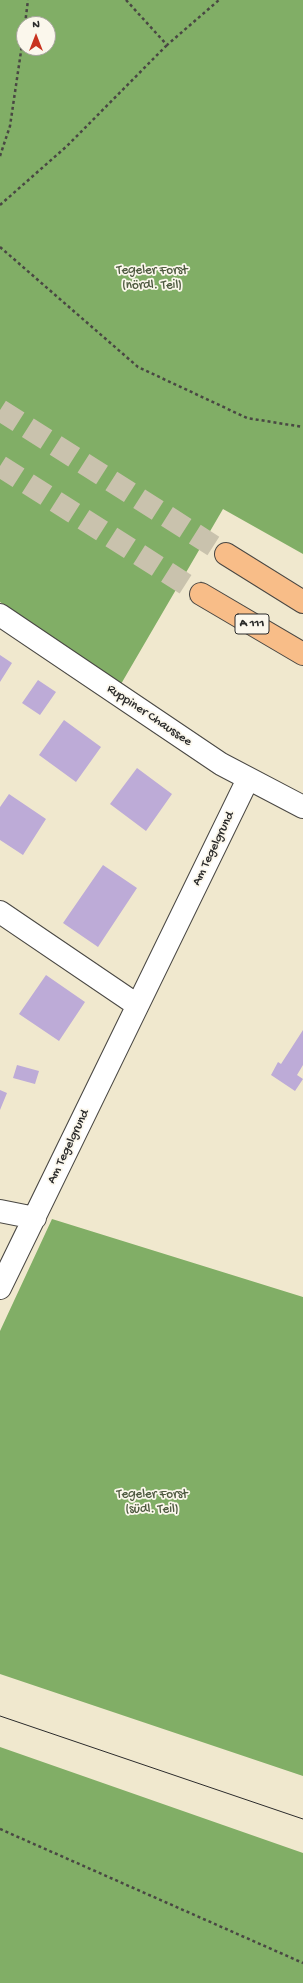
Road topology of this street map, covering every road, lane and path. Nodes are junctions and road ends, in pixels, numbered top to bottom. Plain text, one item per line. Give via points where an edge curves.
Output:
1 (28, 0) edge
2 (126, 0) edge
3 (219, 0) edge
4 (26, 16) edge
5 (167, 45) junction
6 (20, 56) edge
7 (0, 156) edge
8 (0, 205) edge
9 (0, 247) edge
10 (303, 427) edge
11 (226, 554) tunnel mouth
12 (201, 594) tunnel mouth
13 (303, 602) edge
14 (0, 616) edge
15 (303, 654) edge
16 (248, 778) junction
17 (303, 807) edge
18 (0, 912) edge
19 (137, 1005) junction
20 (0, 1211) edge
21 (35, 1218) junction
22 (0, 1288) edge
23 (0, 1829) edge
24 (303, 1963) edge

1 - 4 path
2 - 5 path
3 - 5 path
5 - 8 path via 67,146
6 - 7 path via 10,126
9 - 10 path via 138,367 248,418
11 - 13 highway
12 - 15 highway, A 111
14 - 16 street, Ruppiner Chaussee via 175,734
16 - 17 street, Ruppiner Chaussee
16 - 19 street, Am Tegelgrund
18 - 19 street
19 - 21 street, Am Tegelgrund
20 - 21 street
21 - 22 street, Am Tegelgrund
23 - 24 path

